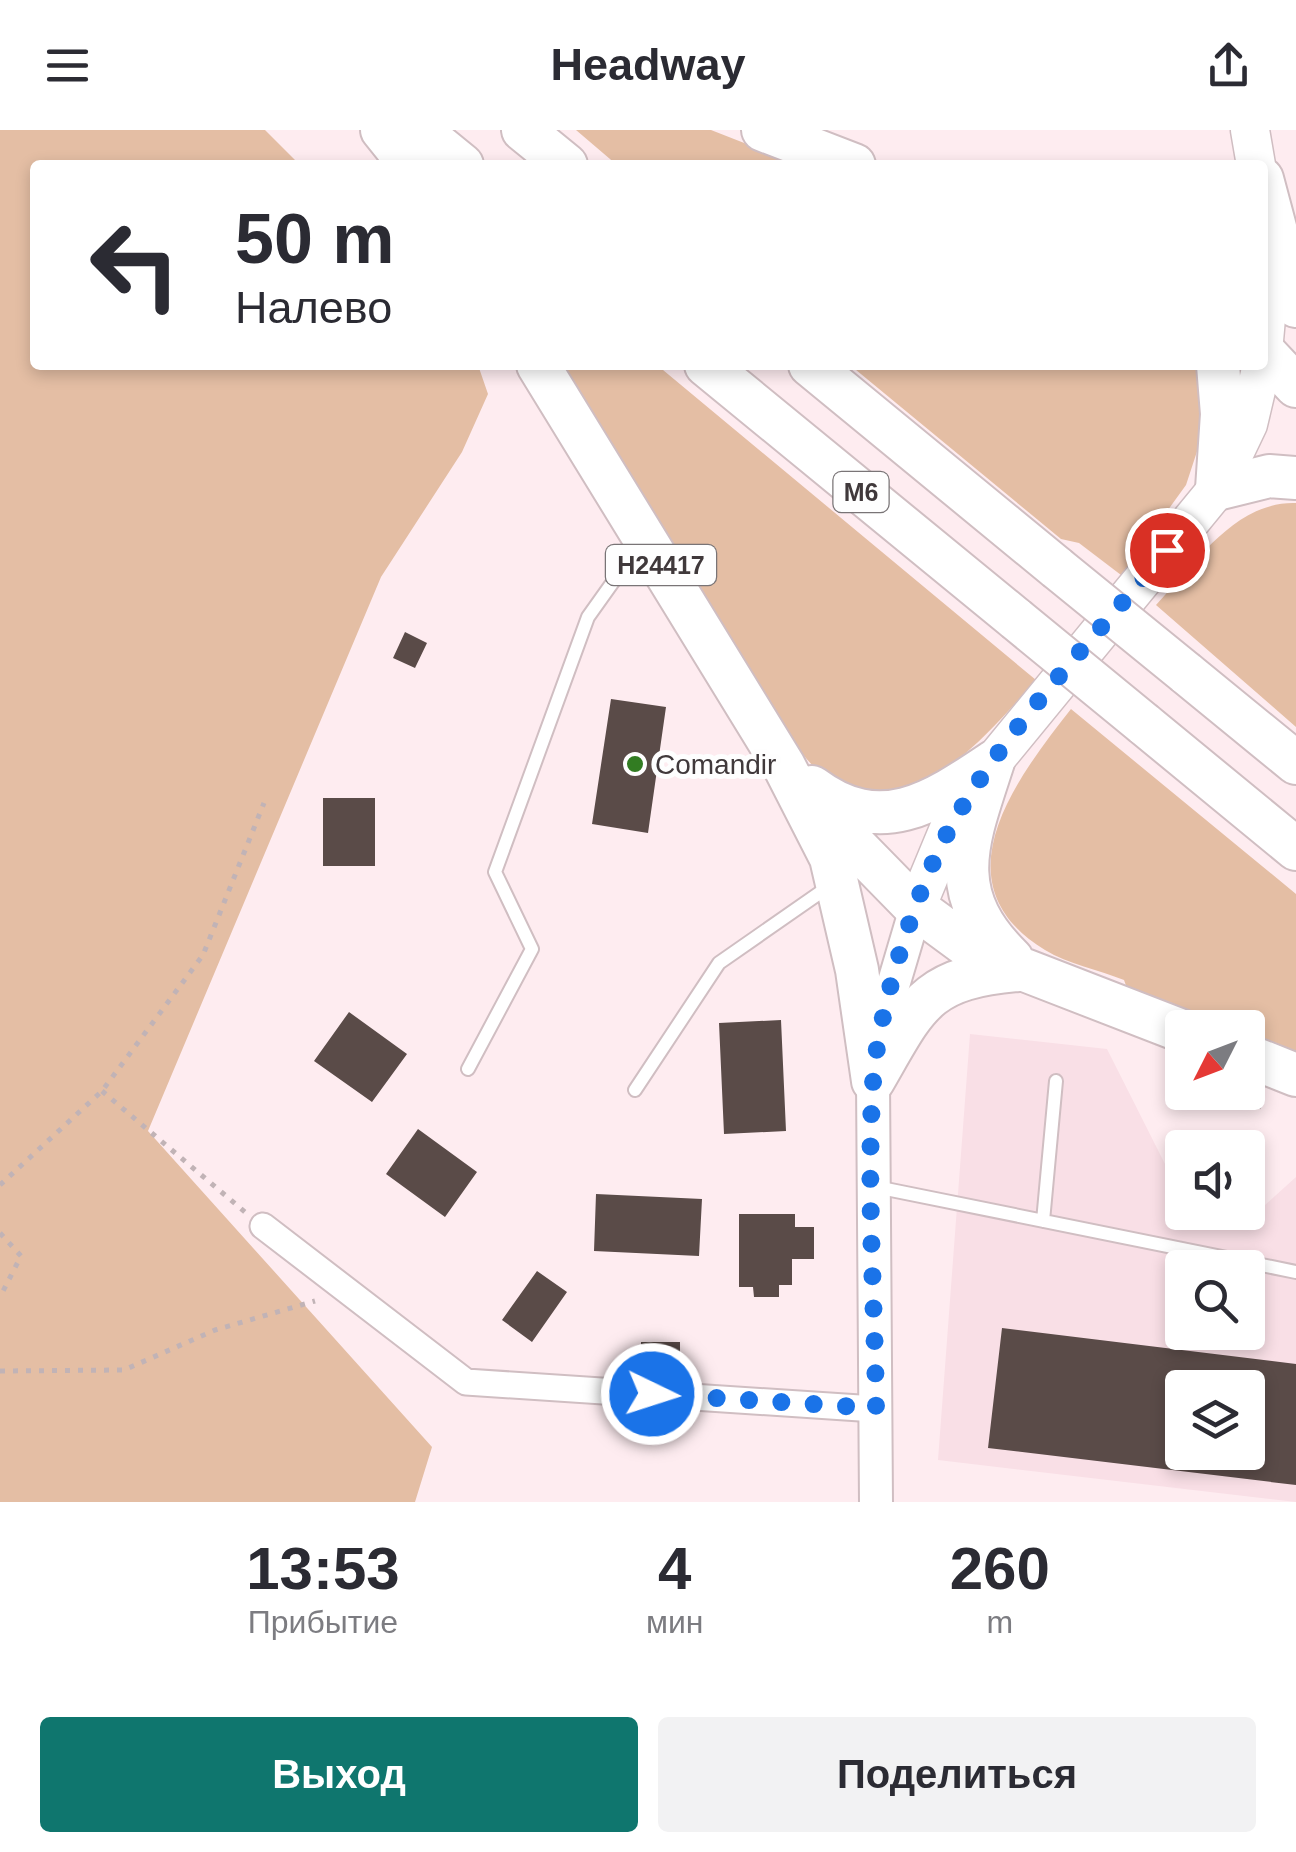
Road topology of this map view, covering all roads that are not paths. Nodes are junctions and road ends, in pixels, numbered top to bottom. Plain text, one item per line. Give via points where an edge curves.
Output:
1 (382, 130) edge
2 (419, 130) edge
3 (524, 130) edge
4 (763, 130) edge
5 (406, 160) edge
6 (456, 160) edge
7 (560, 160) edge
8 (841, 160) edge
9 (1268, 208) edge
10 (1296, 306) edge
11 (1268, 362) edge
12 (541, 370) edge
13 (712, 370) edge
14 (816, 370) edge
15 (1218, 370) edge
16 (1260, 370) edge
17 (1296, 386) edge
18 (1296, 478) edge
19 (1216, 489) junction
20 (644, 538) junction
21 (993, 762) junction
22 (1296, 763) edge
23 (784, 766) junction
24 (1296, 849) edge
25 (837, 880) junction
26 (916, 908) junction
27 (1024, 970) junction
28 (1165, 1024) edge
29 (1265, 1063) edge
30 (468, 1069) dead end
31 (1296, 1075) edge
32 (873, 1080) junction
33 (1056, 1081) dead end
34 (635, 1090) dead end
35 (874, 1187) junction
36 (1043, 1221) junction
37 (262, 1226) road end
38 (1296, 1272) edge
39 (876, 1408) junction
40 (876, 1502) edge

1 - 5 highway
2 - 6 highway
3 - 7 highway
4 - 8 highway
9 - 10 highway
11 - 17 highway
12 - 20 highway, Н24417
13 - 24 highway, М6, bridge
14 - 22 highway, М6, bridge
15 - 19 highway
16 - 19 main road, Н24417 via 1248,424
18 - 19 highway via 1269,476
19 - 21 main road, Н24417
20 - 23 highway, Н24417
20 - 30 lane via 588,617 495,872 532,950
21 - 23 highway, Н24417 via 943,796 863,814 832,802
21 - 26 main road via 948,832
21 - 27 highway, Н24417 via 969,835 965,878 988,935
23 - 25 highway
23 - 26 highway
25 - 32 highway
25 - 34 lane via 719,964
26 - 27 highway via 973,950
26 - 32 street
27 - 28 highway, Н24417
27 - 32 highway via 969,974 940,990 914,1011
29 - 31 highway
32 - 35 street
33 - 36 lane
35 - 36 lane
35 - 39 street
36 - 38 lane
37 - 39 street via 466,1382
39 - 40 street

